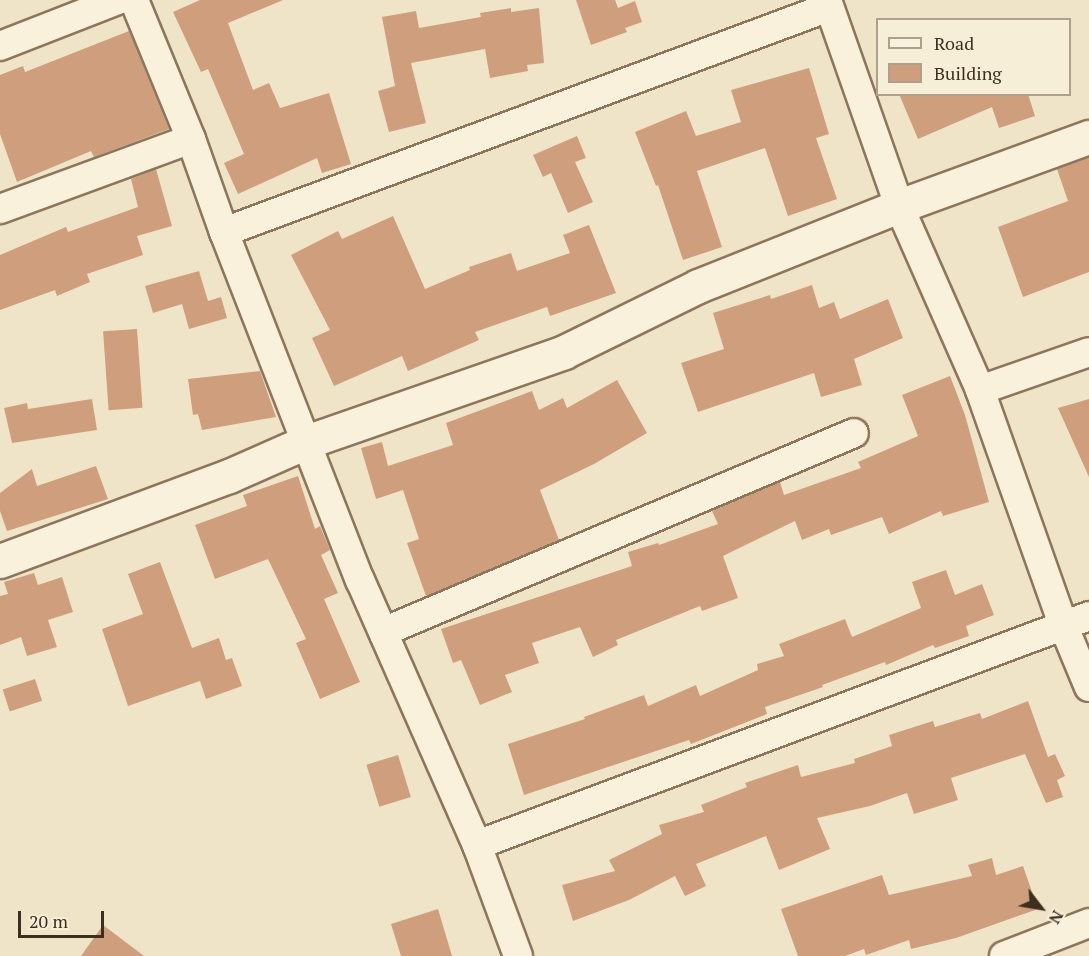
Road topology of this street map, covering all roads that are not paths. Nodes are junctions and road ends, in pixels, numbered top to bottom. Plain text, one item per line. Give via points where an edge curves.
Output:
1 (118, 0) edge
2 (134, 0) edge
3 (828, 3) edge
4 (0, 46) edge
5 (1089, 137) edge
6 (191, 139) junction
7 (899, 206) junction
8 (0, 209) edge
9 (224, 232) junction
10 (1089, 352) edge
11 (980, 390) junction
12 (854, 434) dead end
13 (306, 442) junction
14 (0, 561) edge
15 (1076, 622) edge
16 (383, 632) junction
17 (1089, 687) edge
18 (477, 845) junction
19 (1089, 923) edge
20 (518, 956) edge
21 (1004, 956) edge

1 - 4 street
2 - 6 street
3 - 7 street
3 - 9 street
5 - 7 street
6 - 8 street
6 - 9 street
7 - 11 street
7 - 13 street via 698,286 564,352
9 - 13 street
10 - 11 street
11 - 15 street
12 - 16 street
13 - 14 street via 229,476
13 - 16 street
15 - 17 street
15 - 18 street
16 - 18 street
18 - 20 street
19 - 21 street

